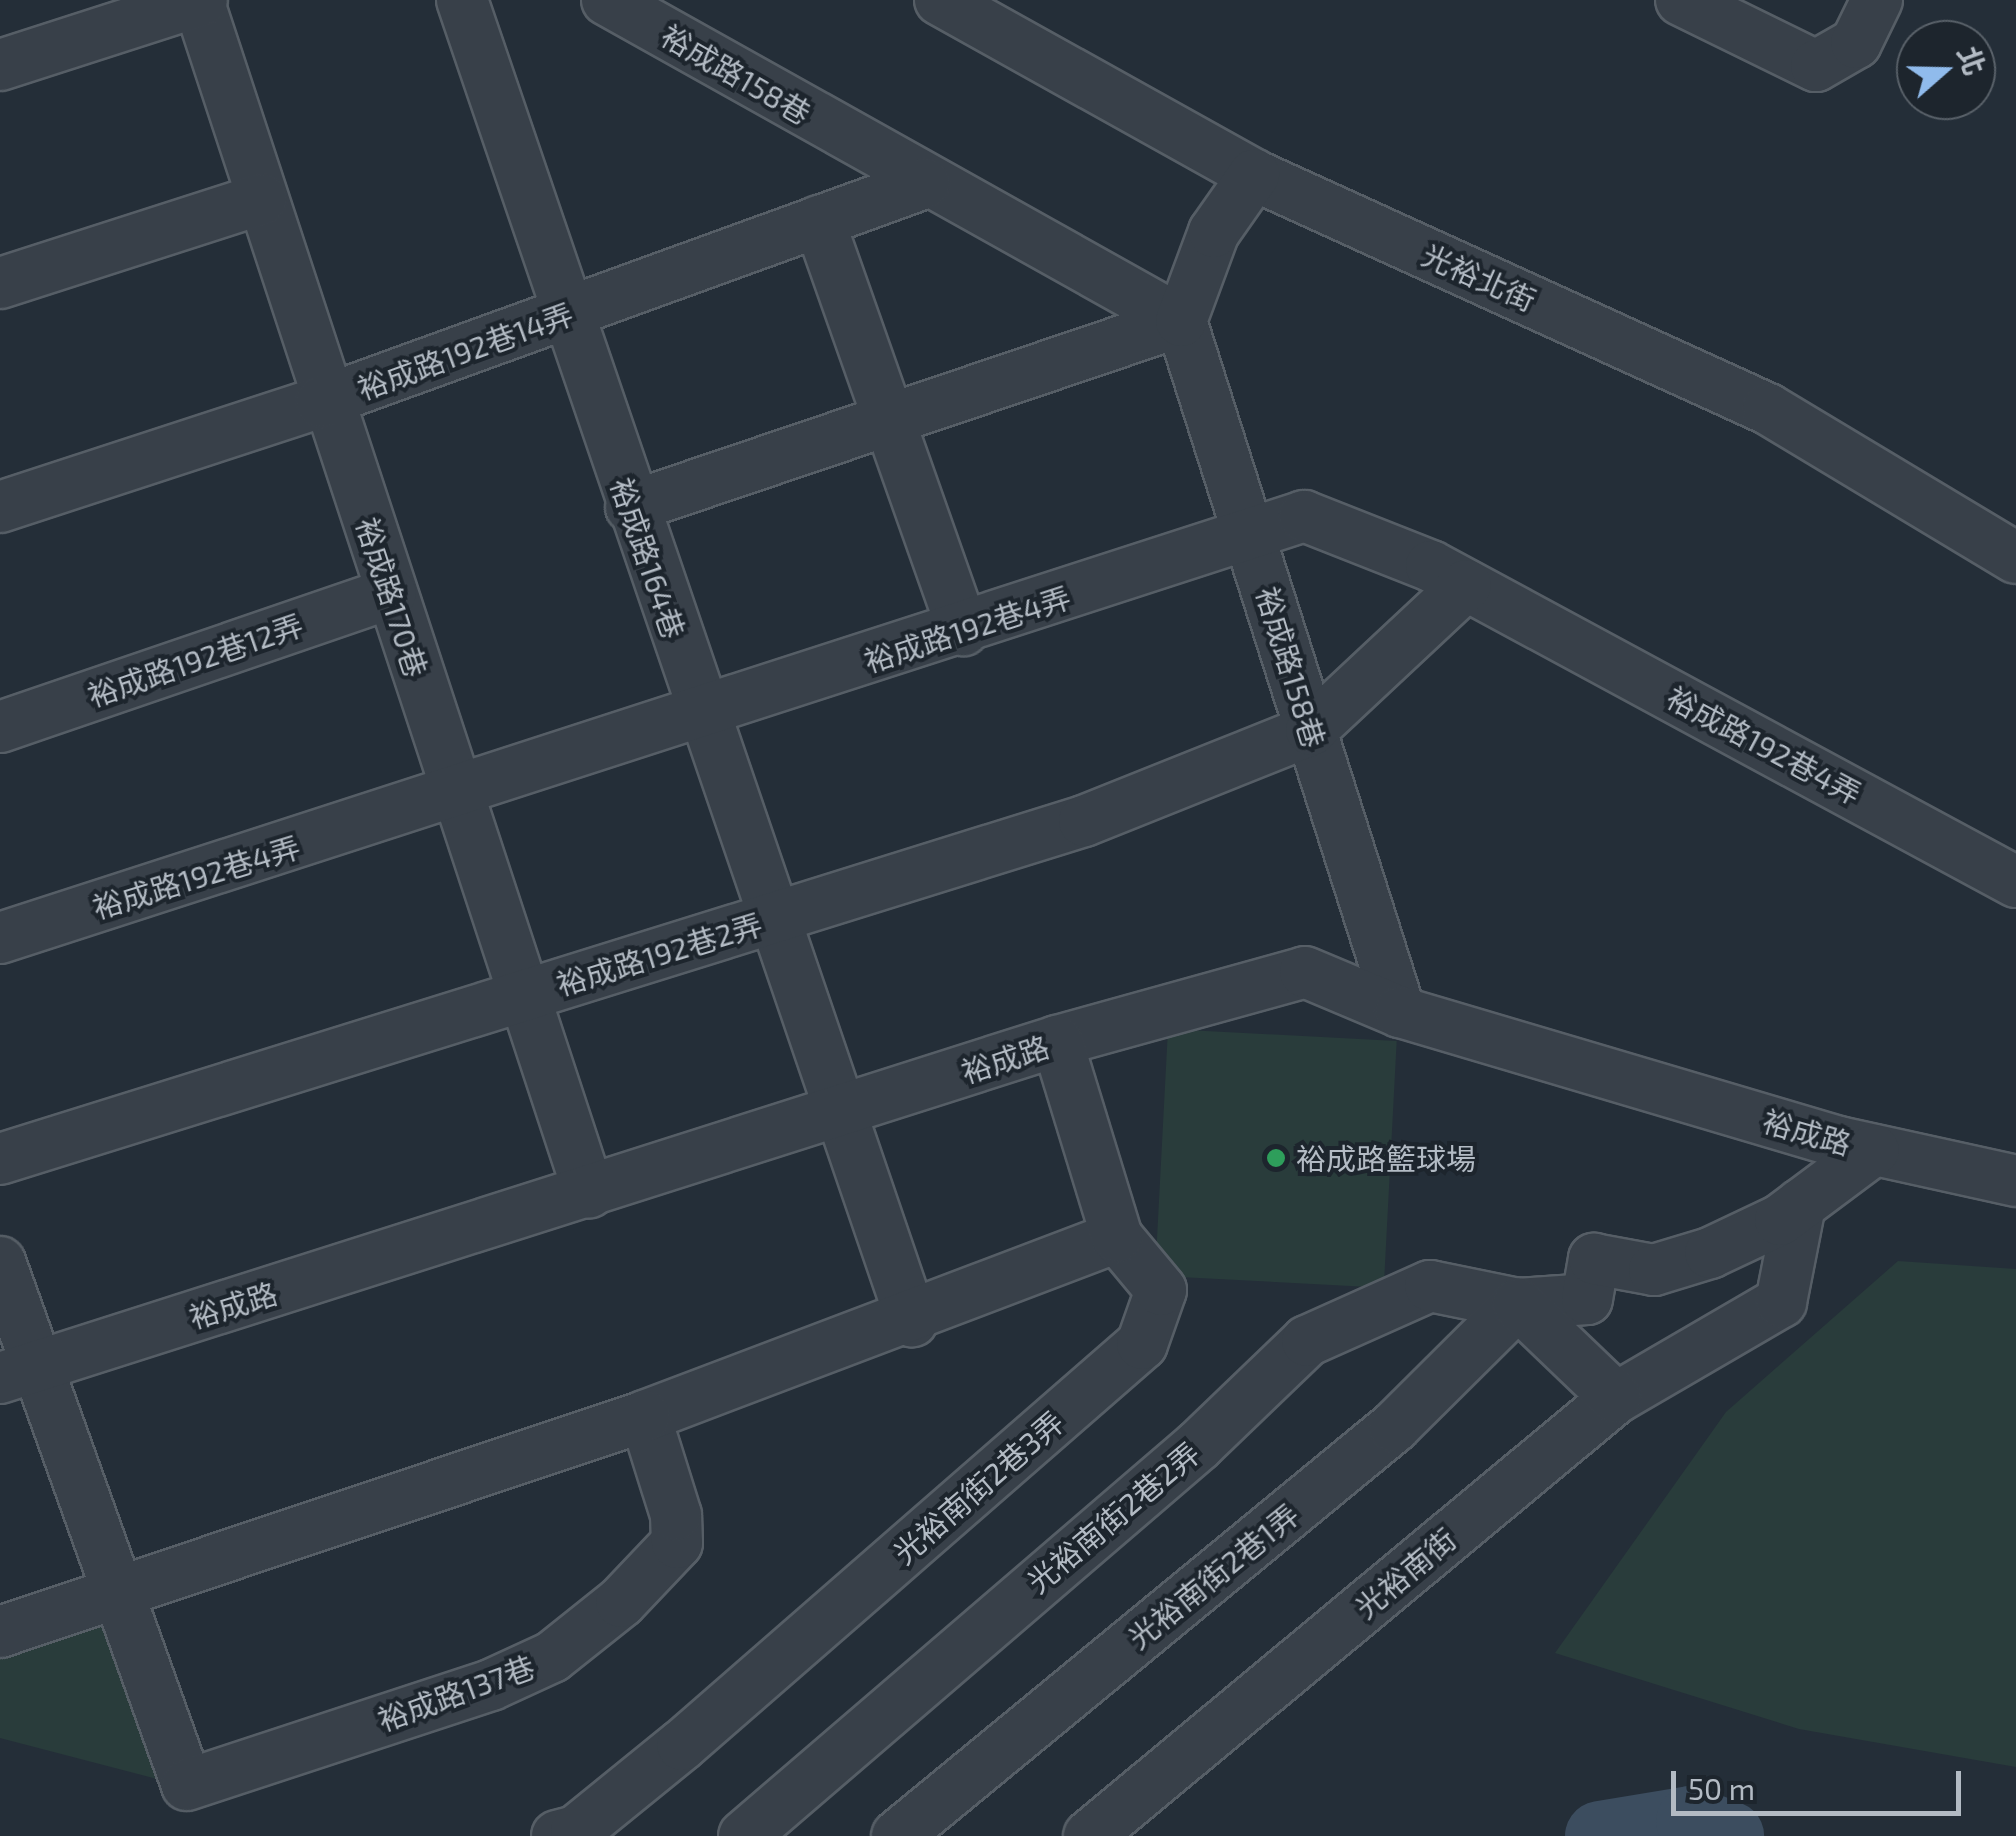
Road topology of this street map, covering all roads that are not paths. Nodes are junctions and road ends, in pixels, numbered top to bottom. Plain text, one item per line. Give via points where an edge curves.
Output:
1 (462, 0) edge
2 (607, 0) edge
3 (940, 0) edge
4 (1681, 0) edge
5 (1877, 0) edge
6 (200, 1) edge
7 (0, 65) edge
8 (1254, 174) junction
9 (926, 183) junction
10 (262, 199) junction
11 (820, 221) junction
12 (0, 283) edge
13 (567, 314) junction
14 (1181, 321) junction
15 (328, 400) junction
16 (888, 419) junction
17 (0, 507) edge
18 (631, 507) junction
19 (1250, 538) junction
20 (2016, 558) edge
21 (1466, 585) junction
22 (391, 593) junction
23 (963, 630) junction
24 (701, 714) junction
25 (0, 727) edge
26 (1311, 730) junction
27 (456, 796) junction
28 (2016, 882) edge
29 (770, 920) junction
30 (0, 938) edge
31 (522, 997) junction
32 (1400, 1012) junction
33 (1057, 1041) junction
34 (836, 1116) junction
35 (1874, 1150) junction
36 (0, 1159) edge
37 (2016, 1181) edge
38 (589, 1193) junction
39 (1800, 1205) junction
40 (1117, 1237) junction
41 (0, 1262) edge
42 (1518, 1304) junction
43 (912, 1321) junction
44 (18, 1372) edge
45 (1616, 1398) junction
46 (645, 1416) junction
47 (120, 1596) junction
48 (0, 1632) edge
49 (557, 1836) edge
50 (744, 1836) edge
51 (897, 1836) edge
52 (1090, 1836) edge

1 - 13 street, 裕成路164巷
2 - 9 street, 裕成路158巷
3 - 8 street, 光裕北街
4 - 5 street via 1816,66 1856,43
6 - 7 street
6 - 10 street, 裕成路170巷
8 - 14 street via 1214,232
8 - 20 street, 光裕北街 via 1768,409
9 - 11 street, 裕成路192巷14弄
9 - 14 street, 裕成路158巷
10 - 12 street
10 - 15 street, 裕成路170巷
11 - 13 street, 裕成路192巷14弄
11 - 16 street
13 - 15 street, 裕成路192巷14弄
13 - 18 street, 裕成路164巷
14 - 16 street
14 - 19 street, 裕成路158巷
15 - 17 street, 裕成路192巷14弄
15 - 22 street, 裕成路170巷
16 - 18 street
16 - 23 street
18 - 24 street, 裕成路164巷
19 - 21 street, 裕成路192巷4弄 via 1304,516
19 - 23 street, 裕成路192巷4弄
19 - 26 street, 裕成路158巷
21 - 26 street
21 - 28 street, 裕成路192巷4弄
22 - 25 street, 裕成路192巷12弄
22 - 27 street, 裕成路170巷
23 - 24 street, 裕成路192巷4弄
24 - 27 street, 裕成路192巷4弄
24 - 29 street, 裕成路164巷
26 - 29 street, 裕成路192巷2弄 via 1084,821
26 - 32 street, 裕成路158巷
27 - 30 street, 裕成路192巷4弄
27 - 31 street, 裕成路170巷
29 - 31 street, 裕成路192巷2弄
29 - 34 street, 裕成路164巷
31 - 36 street, 裕成路192巷2弄
31 - 38 street, 裕成路170巷
32 - 33 street, 裕成路 via 1304,972
32 - 35 street, 裕成路
33 - 34 street, 裕成路
33 - 40 street, 光裕南街2巷3弄
34 - 38 street, 裕成路
34 - 43 street, 裕成路164巷
35 - 37 street, 裕成路
35 - 39 street
38 - 44 street, 裕成路
39 - 42 street, 光裕南街2巷2弄 via 1710,1253 1654,1270 1594,1258 1588,1298
39 - 45 street, 光裕南街 via 1782,1302
40 - 43 street
40 - 49 street, 光裕南街2巷3弄 via 1161,1290 1142,1344 682,1745 576,1830
41 - 44 street
42 - 45 street
42 - 50 street, 光裕南街2巷2弄 via 1430,1286 1307,1341 1199,1445
42 - 51 street, 光裕南街2巷1弄 via 1394,1427
43 - 46 street
44 - 47 street
45 - 52 street, 光裕南街
46 - 47 street
46 - 47 street, 裕成路137巷 via 676,1515 677,1543 552,1657 491,1685 186,1785
47 - 48 street

